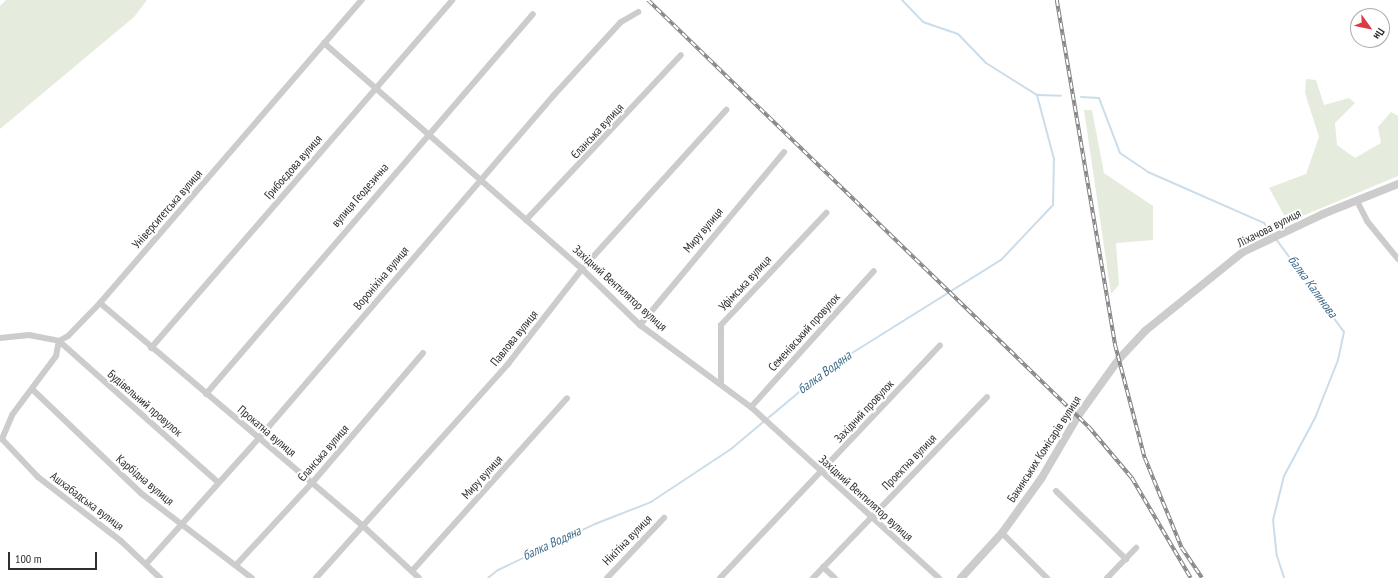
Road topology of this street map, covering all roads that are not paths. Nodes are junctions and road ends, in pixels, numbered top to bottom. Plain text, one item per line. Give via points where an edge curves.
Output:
1 (362, 0) edge
2 (452, 0) edge
3 (638, 12) dead end
4 (533, 14) dead end
5 (324, 43) junction
6 (681, 55) dead end
7 (375, 89) junction
8 (726, 110) dead end
9 (427, 135) junction
10 (784, 152) dead end
11 (480, 180) junction
12 (1398, 184) edge
13 (1357, 201) junction
14 (826, 213) dead end
15 (526, 220) junction
16 (1398, 259) edge
17 (582, 269) junction
18 (874, 271) dead end
19 (100, 303) junction
20 (640, 324) junction
21 (1145, 331) joint
22 (0, 338) edge
23 (58, 341) junction
24 (940, 345) dead end
25 (151, 348) junction
26 (423, 353) dead end
27 (721, 384) junction
28 (32, 390) junction
29 (206, 394) junction
30 (987, 397) dead end
31 (567, 398) dead end
32 (751, 407) junction
33 (258, 438) junction
34 (822, 472) junction
35 (218, 482) junction
36 (312, 483) junction
37 (1056, 491) dead end
38 (871, 517) junction
39 (664, 518) dead end
40 (180, 524) junction
41 (363, 526) junction
42 (1002, 533) junction
43 (1136, 548) dead end
44 (1126, 559) junction
45 (146, 564) junction
46 (236, 565) junction
47 (824, 568) junction
48 (412, 571) junction
49 (160, 578) edge
50 (252, 578) edge
51 (316, 578) edge
52 (419, 578) edge
53 (607, 578) edge
54 (720, 578) edge
55 (813, 578) edge
56 (834, 578) edge
57 (939, 578) edge
58 (961, 578) edge
59 (1047, 578) edge
60 (1108, 578) edge

1 - 5 street, Університетська вулиця
2 - 7 street, Грибоєдова вулиця
3 - 11 street, Вороніхіна вулиця via 622,22
4 - 9 street, вулиця Геодезична
5 - 7 street, Західний Вентилятор вулиця
5 - 19 street, Університетська вулиця
6 - 15 street, Єланська вулиця
7 - 9 street, Західний Вентилятор вулиця
7 - 25 street, Грибоєдова вулиця
8 - 17 street, Павлова вулиця
9 - 11 street, Західний Вентилятор вулиця
9 - 29 street, вулиця Геодезична
10 - 20 street, Миру вулиця
11 - 15 street, Західний Вентилятор вулиця
11 - 33 street, Вороніхіна вулиця
12 - 13 street, Ліхачова вулиця
13 - 16 street via 1367,221
13 - 21 street, Ліхачова вулиця via 1243,252
14 - 27 street, Уфімська вулиця via 722,325
15 - 17 street, Західний Вентилятор вулиця
17 - 20 street, Західний Вентилятор вулиця
17 - 41 street, Павлова вулиця via 508,364
18 - 32 street, Семенівський провулок
19 - 23 street, Університетська вулиця via 68,336
19 - 25 street, Прокатна вулиця
20 - 27 street, Західний Вентилятор вулиця
21 - 42 street, Бакинських Комісарів вулиця via 1119,360 1078,416 1041,479
22 - 23 street via 29,335
23 - 28 street via 56,356
23 - 35 street, Будівельний провулок
24 - 34 street, Західний провулок
25 - 29 street, Прокатна вулиця
26 - 36 street, Єланська вулиця
27 - 32 street, Західний Вентилятор вулиця
28 - 40 street, Карбідна вулиця via 106,462
28 - 45 street, Ашхабадська вулиця via 12,415 2,439 38,477 121,541
29 - 33 street, Прокатна вулиця
30 - 38 street, Проектна вулиця
31 - 48 street, Миру вулиця
32 - 34 street, Західний Вентилятор вулиця
33 - 35 street, Вороніхіна вулиця
33 - 36 street, Прокатна вулиця
34 - 38 street, Західний Вентилятор вулиця
34 - 54 street, Західний провулок
35 - 40 street, Вороніхіна вулиця
36 - 41 street, Прокатна вулиця
36 - 46 street, Єланська вулиця
37 - 44 street
38 - 47 street, Проектна вулиця
38 - 57 street, Західний Вентилятор вулиця
39 - 53 street, Нікітіна вулиця
40 - 45 street, Вороніхіна вулиця
40 - 46 street, Карбідна вулиця
41 - 48 street, Прокатна вулиця
41 - 51 street, Павлова вулиця
42 - 58 street, Бакинських Комісарів вулиця
42 - 59 street
43 - 44 street
44 - 60 street
45 - 49 street, Ашхабадська вулиця
46 - 50 street, Карбідна вулиця
47 - 55 street, Проектна вулиця
47 - 56 street
48 - 52 street, Прокатна вулиця

